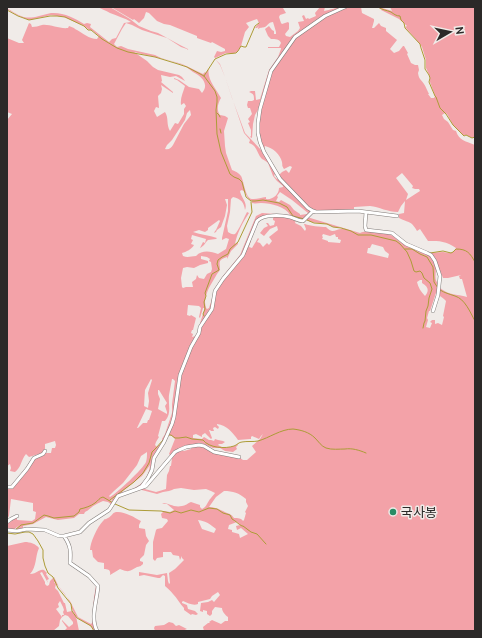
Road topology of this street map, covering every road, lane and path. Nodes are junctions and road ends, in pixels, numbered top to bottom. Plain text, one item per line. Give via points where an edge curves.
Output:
1 (346, 7) edge
2 (313, 211) junction
3 (366, 212) junction
4 (397, 216) dead end
5 (433, 311) dead end
6 (45, 452) dead end
7 (239, 457) dead end
8 (7, 487) edge
9 (137, 489) junction
10 (17, 516) dead end
11 (7, 522) edge
12 (7, 530) edge
13 (64, 536) junction
14 (97, 631) edge

1 - 2 street via 325,16 295,37 271,71 260,108 258,133 264,152 280,179
2 - 3 street
2 - 9 street via 302,221 270,216 257,221 243,255 215,291 212,309 191,347 180,375 172,424 154,458 148,478
3 - 4 street
3 - 5 street via 366,230 392,233 406,244 433,258 440,276
6 - 8 street via 34,458 12,487
7 - 9 street via 214,452 201,445 186,447 175,452 146,486
9 - 13 street via 118,496 109,510 80,532
10 - 11 street
12 - 13 street via 45,530
13 - 14 street via 69,542 70,563 98,586 94,618

